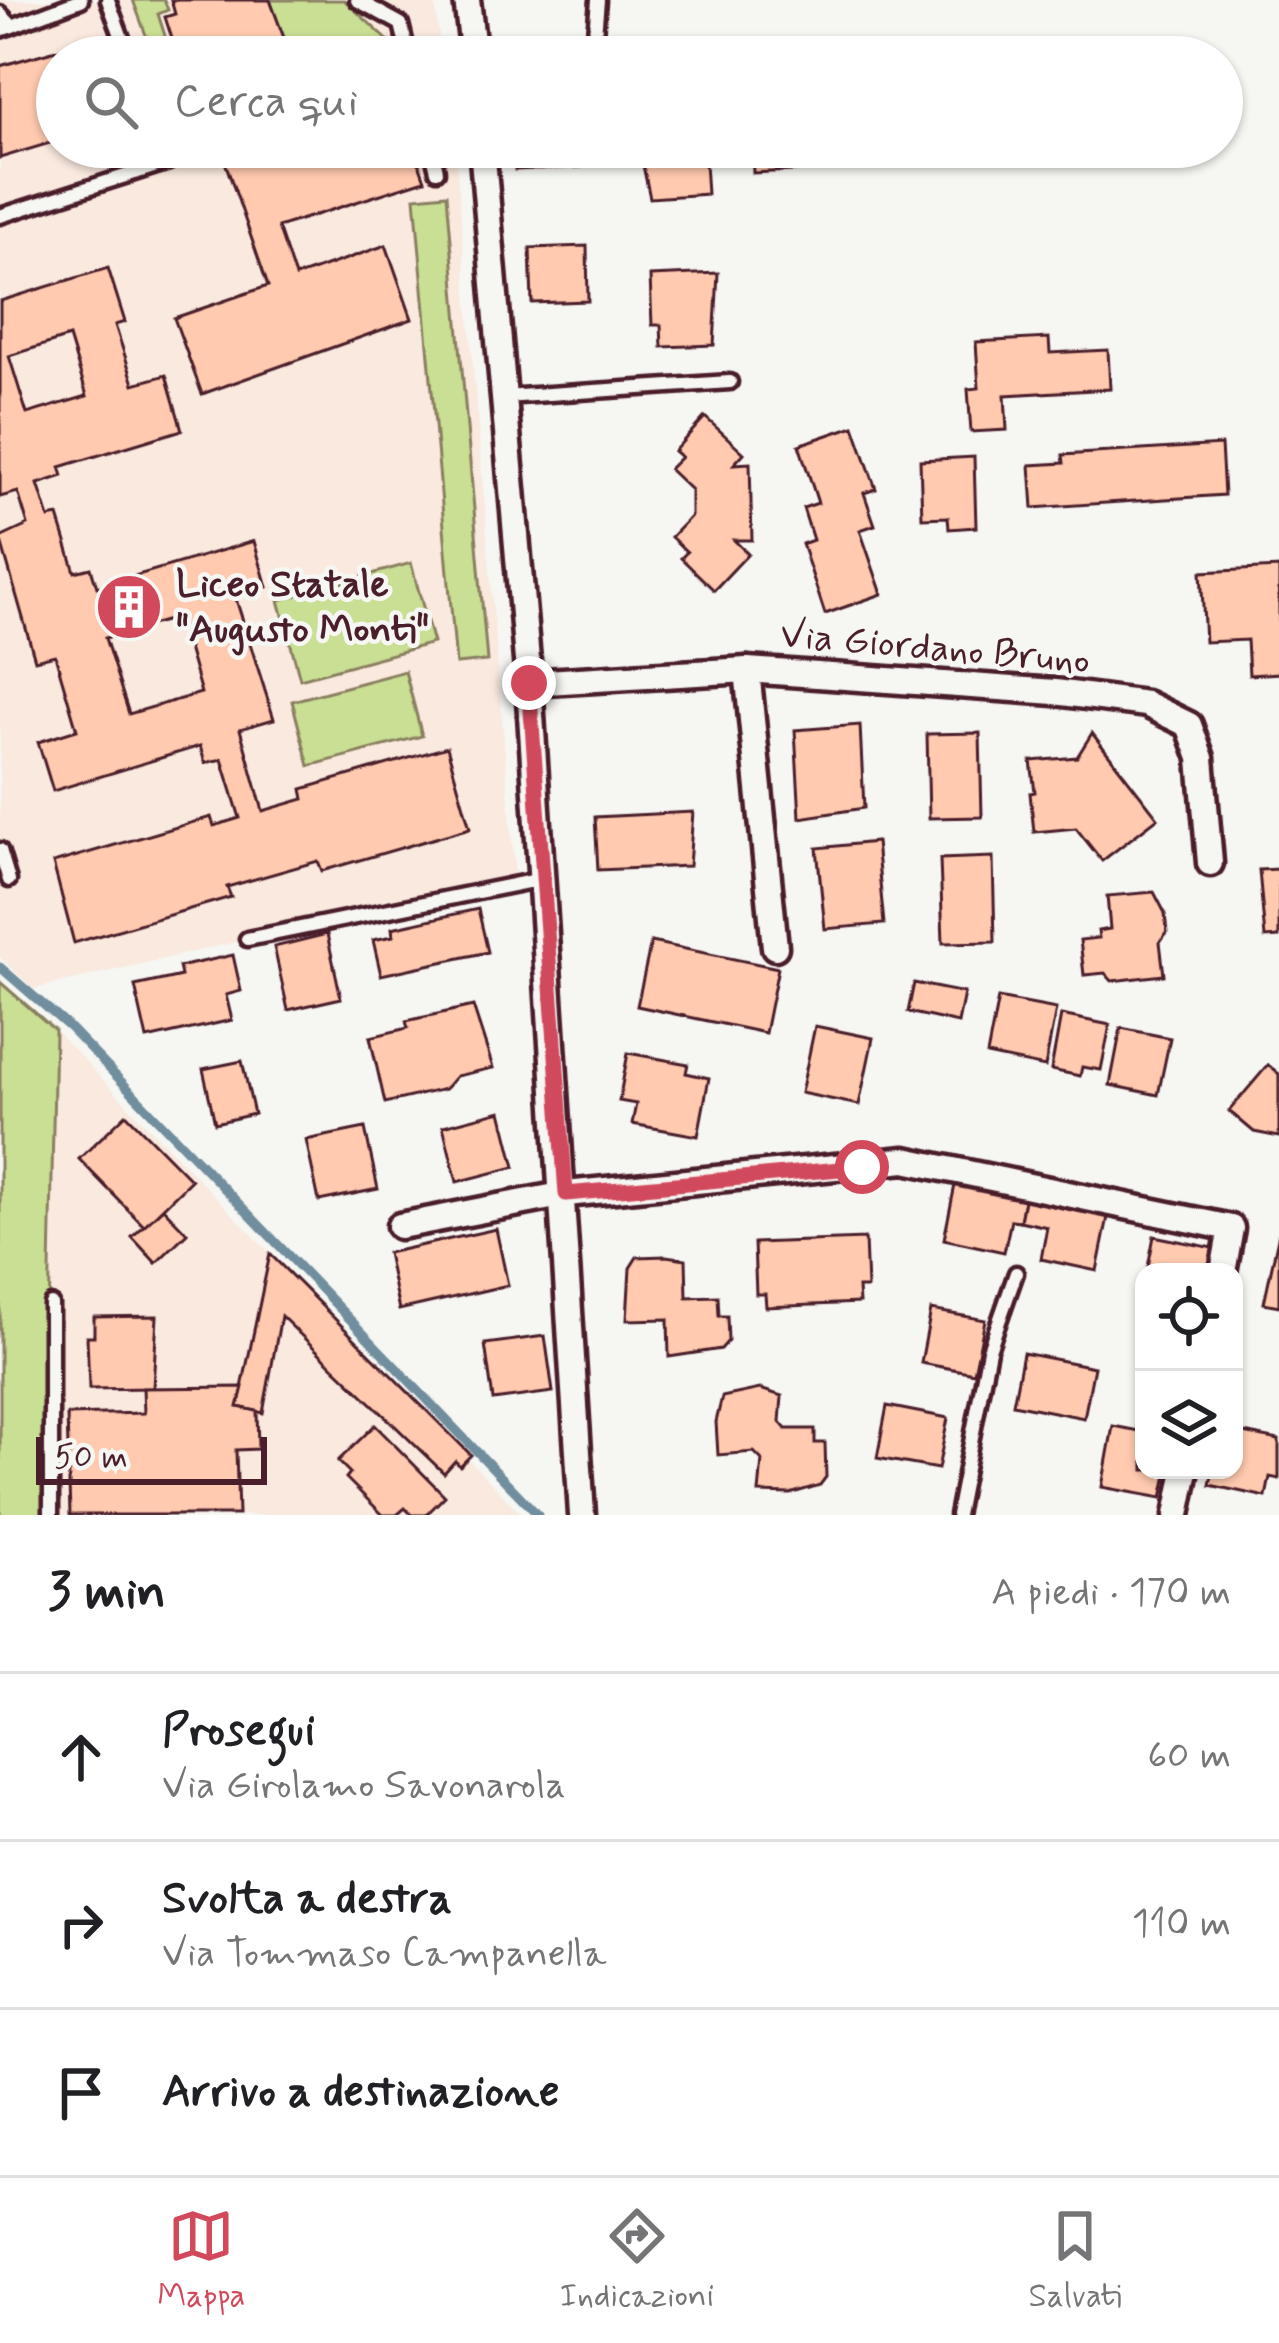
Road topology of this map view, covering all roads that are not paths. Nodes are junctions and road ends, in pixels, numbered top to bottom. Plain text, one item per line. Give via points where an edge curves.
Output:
1 (81, 0) edge
2 (107, 0) edge
3 (357, 0) edge
4 (467, 0) edge
5 (598, 0) edge
6 (0, 13) edge
7 (6, 28) edge
8 (121, 36) edge
9 (404, 36) edge
10 (471, 36) edge
11 (595, 36) edge
12 (150, 168) edge
13 (436, 168) edge
14 (484, 168) edge
15 (437, 171) dead end
16 (0, 216) edge
17 (730, 382) dead end
18 (503, 397) junction
19 (747, 670) junction
20 (529, 683) junction
21 (0, 850) edge
22 (1210, 863) dead end
23 (543, 879) junction
24 (9, 880) dead end
25 (248, 939) dead end
26 (776, 947) dead end
27 (566, 1194) junction
28 (400, 1226) dead end
29 (1225, 1263) edge
30 (1016, 1273) dead end
31 (51, 1304) dead end
32 (1184, 1479) edge
33 (51, 1515) edge
34 (582, 1515) edge
35 (957, 1515) edge
36 (1178, 1515) edge

1 - 7 lane
2 - 8 lane
3 - 9 lane via 401,24
4 - 10 street
5 - 11 lane
6 - 7 lane
12 - 16 lane
13 - 15 lane
14 - 18 street
17 - 18 lane
18 - 20 street
19 - 20 street, Via Giordano Bruno
19 - 22 street, Via Giordano Bruno via 1146,704 1189,725 1201,758
19 - 26 street
20 - 23 street
21 - 24 lane
23 - 25 lane
23 - 27 street
27 - 28 street
27 - 29 street via 905,1160 1231,1228
27 - 34 street
30 - 35 lane via 989,1350
31 - 33 lane
32 - 36 street

